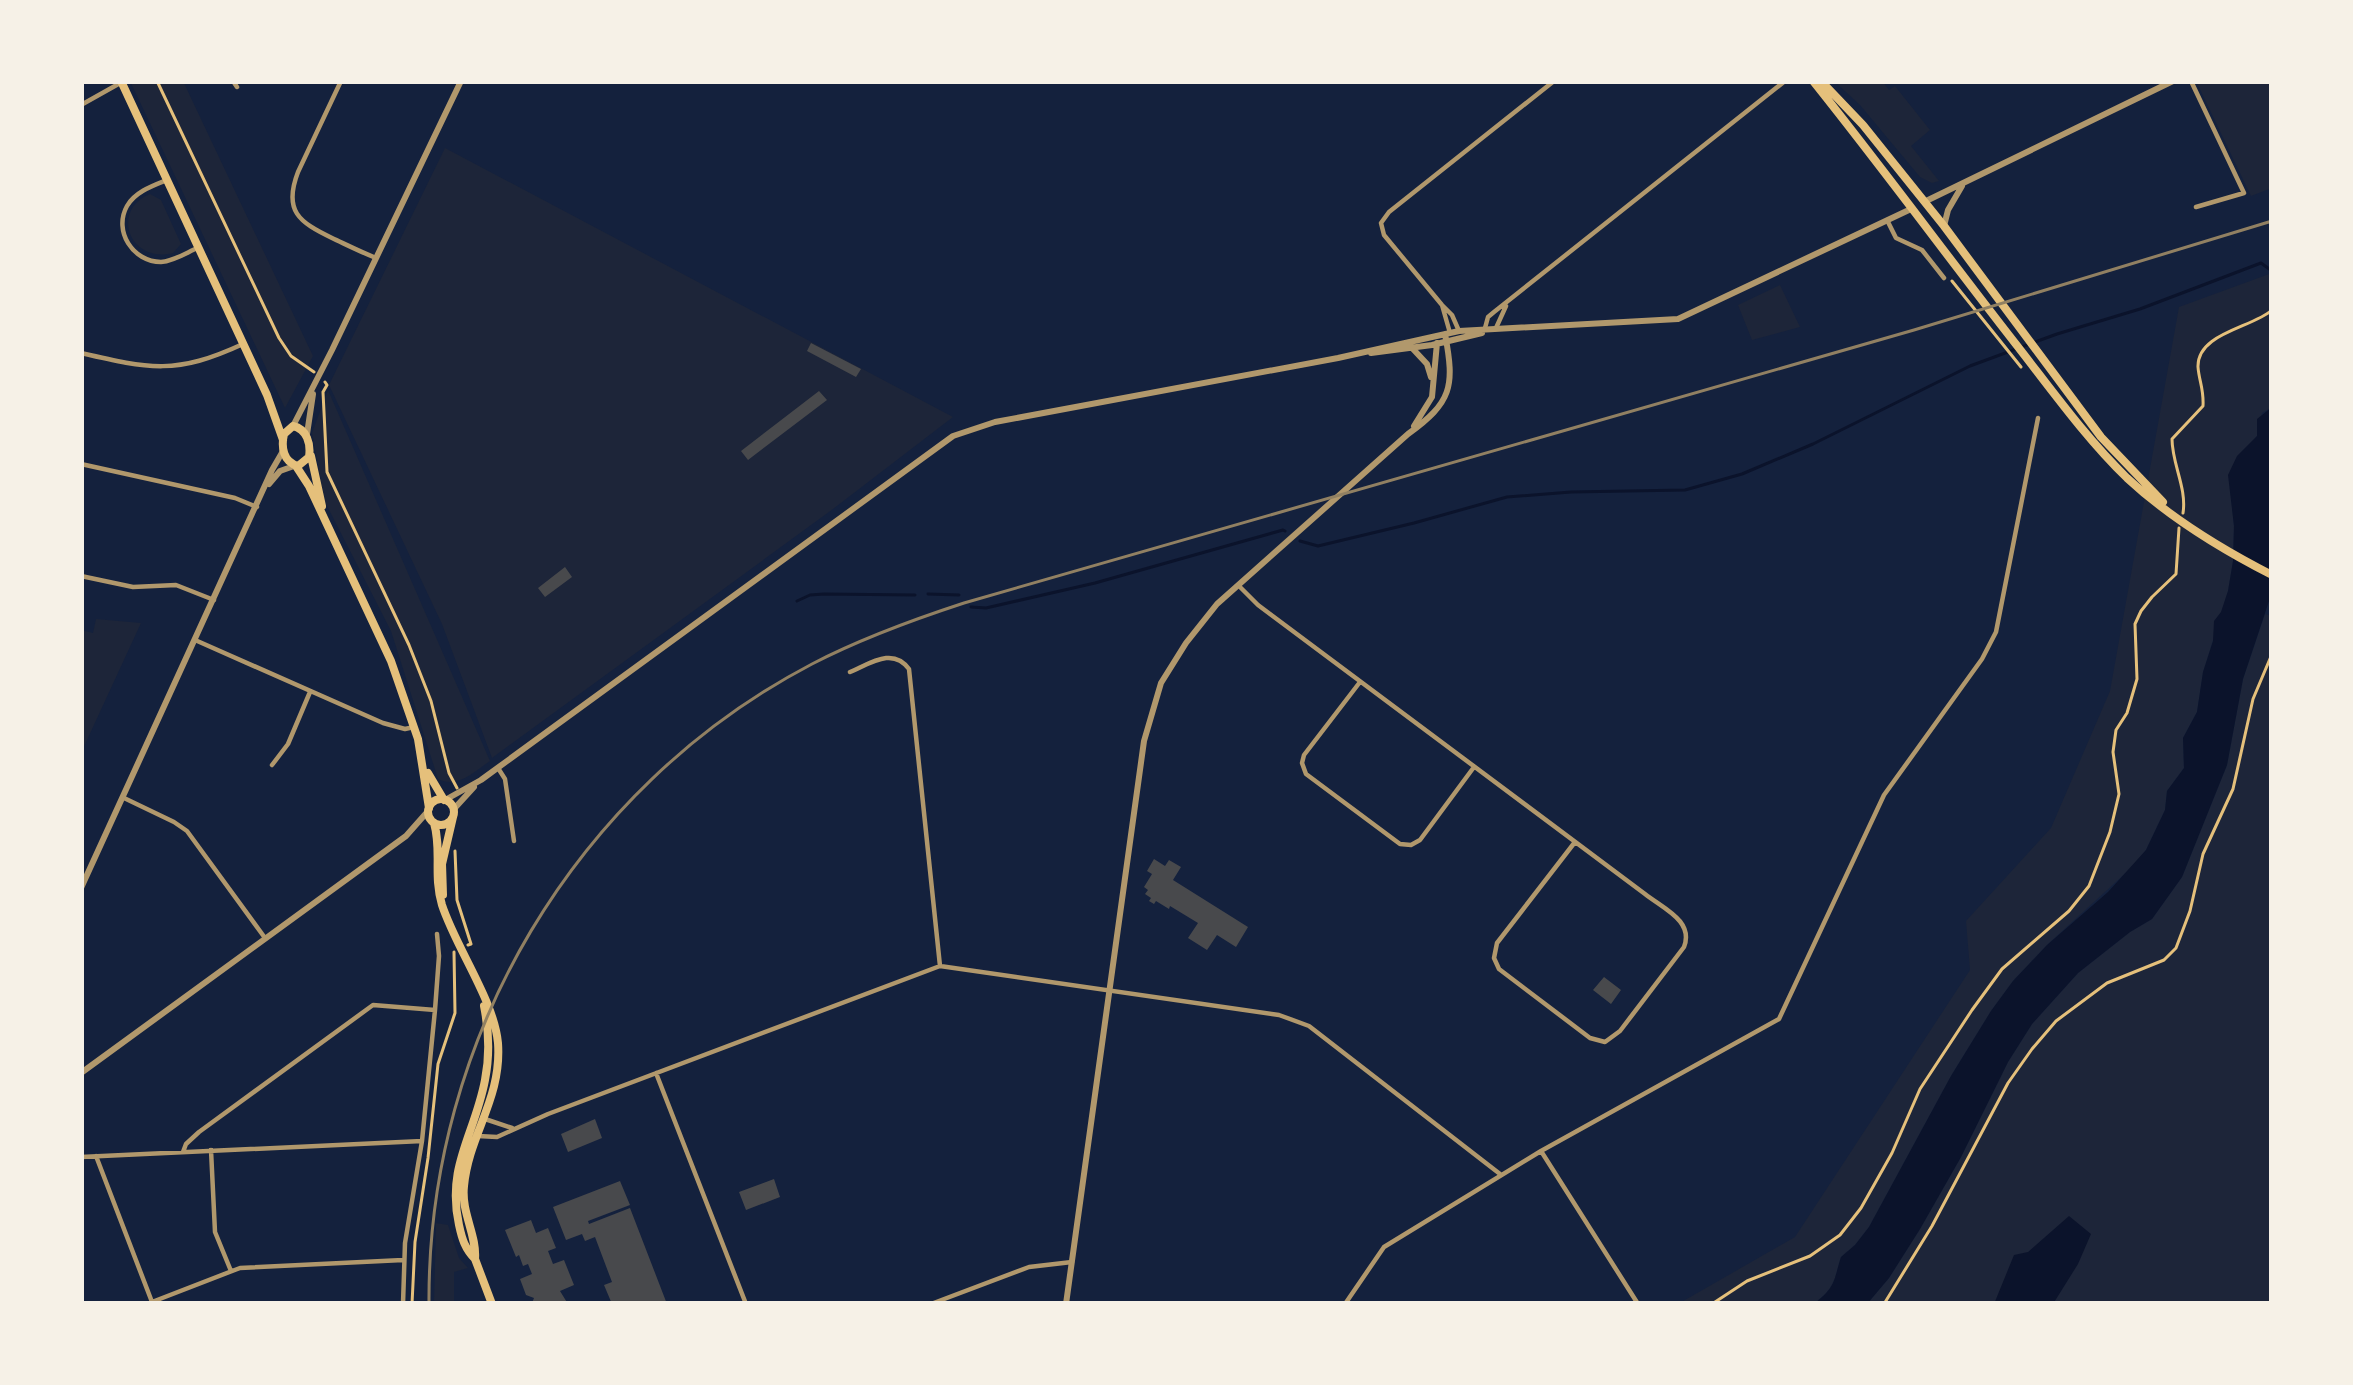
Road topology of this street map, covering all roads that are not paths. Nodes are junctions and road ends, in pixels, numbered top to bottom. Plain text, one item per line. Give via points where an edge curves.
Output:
1 (341, 81) edge
2 (461, 81) edge
3 (1554, 81) edge
4 (1785, 81) edge
5 (1817, 81) edge
6 (2173, 81) edge
7 (2191, 81) edge
8 (122, 82) edge
9 (81, 105) edge
10 (167, 180) junction
11 (1964, 182) junction
12 (1924, 202) junction
13 (2196, 207) dead end
14 (1911, 209) junction
15 (1888, 220) junction
16 (1943, 226) junction
17 (197, 248) junction
18 (376, 258) junction
19 (1944, 278) dead end
20 (1489, 331) junction
21 (1448, 337) junction
22 (243, 344) junction
23 (1391, 347) junction
24 (1412, 348) junction
25 (81, 353) edge
26 (317, 380) junction
27 (1433, 392) junction
28 (267, 395) junction
29 (2038, 418) dead end
30 (293, 426) junction
31 (1408, 434) junction
32 (283, 440) junction
33 (309, 445) junction
34 (284, 451) junction
35 (81, 464) edge
36 (295, 466) junction
37 (265, 490) junction
38 (257, 507) junction
39 (327, 525) junction
40 (2196, 530) junction
41 (2272, 575) edge
42 (81, 576) edge
43 (1238, 585) junction
44 (214, 600) junction
45 (195, 640) junction
46 (850, 672) dead end
47 (1360, 682) junction
48 (310, 692) junction
49 (414, 727) junction
50 (423, 760) junction
51 (272, 765) dead end
52 (1474, 766) junction
53 (498, 768) junction
54 (481, 780) junction
55 (123, 798) junction
56 (445, 800) junction
57 (429, 809) junction
58 (453, 813) junction
59 (434, 822) junction
60 (406, 836) junction
61 (514, 841) dead end
62 (1575, 842) junction
63 (81, 888) edge
64 (448, 920) junction
65 (437, 934) dead end
66 (265, 938) junction
67 (940, 967) junction
68 (478, 988) junction
69 (1111, 989) junction
70 (435, 1010) junction
71 (81, 1073) edge
72 (656, 1073) junction
73 (485, 1118) junction
74 (474, 1128) junction
75 (512, 1129) junction
76 (422, 1141) junction
77 (211, 1150) junction
78 (1541, 1150) junction
79 (183, 1152) junction
80 (96, 1156) junction
81 (81, 1157) edge
82 (1500, 1175) junction
83 (404, 1260) junction
84 (1072, 1262) junction
85 (231, 1271) junction
86 (153, 1303) edge
87 (403, 1304) edge
88 (492, 1304) edge
89 (746, 1304) edge
90 (931, 1304) edge
91 (1066, 1304) edge
92 (1345, 1304) edge
93 (1638, 1304) edge

1 - 18 street via 292,186 292,205 306,224
2 - 18 street
3 - 21 street via 1381,223 1442,305
4 - 20 street via 1509,301
5 - 12 main road via 1864,124
5 - 14 main road
6 - 11 street
7 - 13 street via 2244,193
8 - 9 street
8 - 10 main road
10 - 17 main road
10 - 17 street via 126,208 128,244 156,262
11 - 12 street
11 - 16 street
12 - 14 main road
12 - 16 main road
14 - 15 street
14 - 40 main road via 2107,457
15 - 19 street via 1896,238 1922,250
15 - 20 street via 1678,319
16 - 40 main road via 2101,437
17 - 22 main road
18 - 26 street
20 - 21 street
21 - 23 street
21 - 24 street
21 - 27 street
21 - 31 street via 1444,400
22 - 25 street via 162,368
22 - 28 main road
23 - 24 street
23 - 53 street via 953,436
24 - 27 street via 1428,367
26 - 30 street
26 - 33 street
27 - 31 street
28 - 30 main road
28 - 32 main road
29 - 78 street via 1996,632 1884,795 1779,1018
30 - 32 main road
30 - 33 main road
31 - 43 street
32 - 34 main road
33 - 36 main road via 310,455
33 - 39 main road
34 - 36 main road
34 - 37 street
35 - 38 street
36 - 37 street
36 - 39 main road
37 - 38 street
38 - 44 street
39 - 49 main road
40 - 41 main road
42 - 44 street via 133,587 176,585
43 - 47 street
43 - 69 street via 1161,683 1144,742
44 - 45 street
45 - 48 street
45 - 55 street
46 - 67 street via 888,657 909,669
47 - 52 street
47 - 52 street via 1302,764 1400,844 1420,840
48 - 49 street via 383,724
48 - 51 street
49 - 50 main road
50 - 56 main road
50 - 57 main road
52 - 62 street
53 - 54 street
53 - 61 street
54 - 56 street
54 - 58 street
55 - 63 street
55 - 66 street via 181,825
56 - 57 main road
56 - 58 main road
57 - 59 main road
57 - 60 street
58 - 59 main road via 445,824
58 - 64 main road via 442,864
59 - 60 street
59 - 64 main road via 436,880
60 - 66 street
62 - 62 street via 1688,935 1605,1042 1494,958 1497,943
64 - 68 main road
65 - 70 street
66 - 71 street
67 - 69 street
67 - 72 street
68 - 73 main road via 498,1047
68 - 74 main road via 489,1050
69 - 82 street via 1309,1026
69 - 84 street
70 - 76 street
70 - 79 street via 373,1005 199,1132
72 - 75 street
72 - 89 street
73 - 74 main road
73 - 74 main road
73 - 75 street
74 - 75 street via 493,1138
74 - 88 main road via 459,1161 456,1208
76 - 77 street
76 - 83 street
77 - 79 street
77 - 85 street via 215,1232
78 - 82 street
78 - 93 street
79 - 80 street
80 - 81 street
80 - 86 street
82 - 92 street via 1384,1247
83 - 85 street
83 - 87 street
84 - 90 street via 1029,1268
84 - 91 street
85 - 86 street

